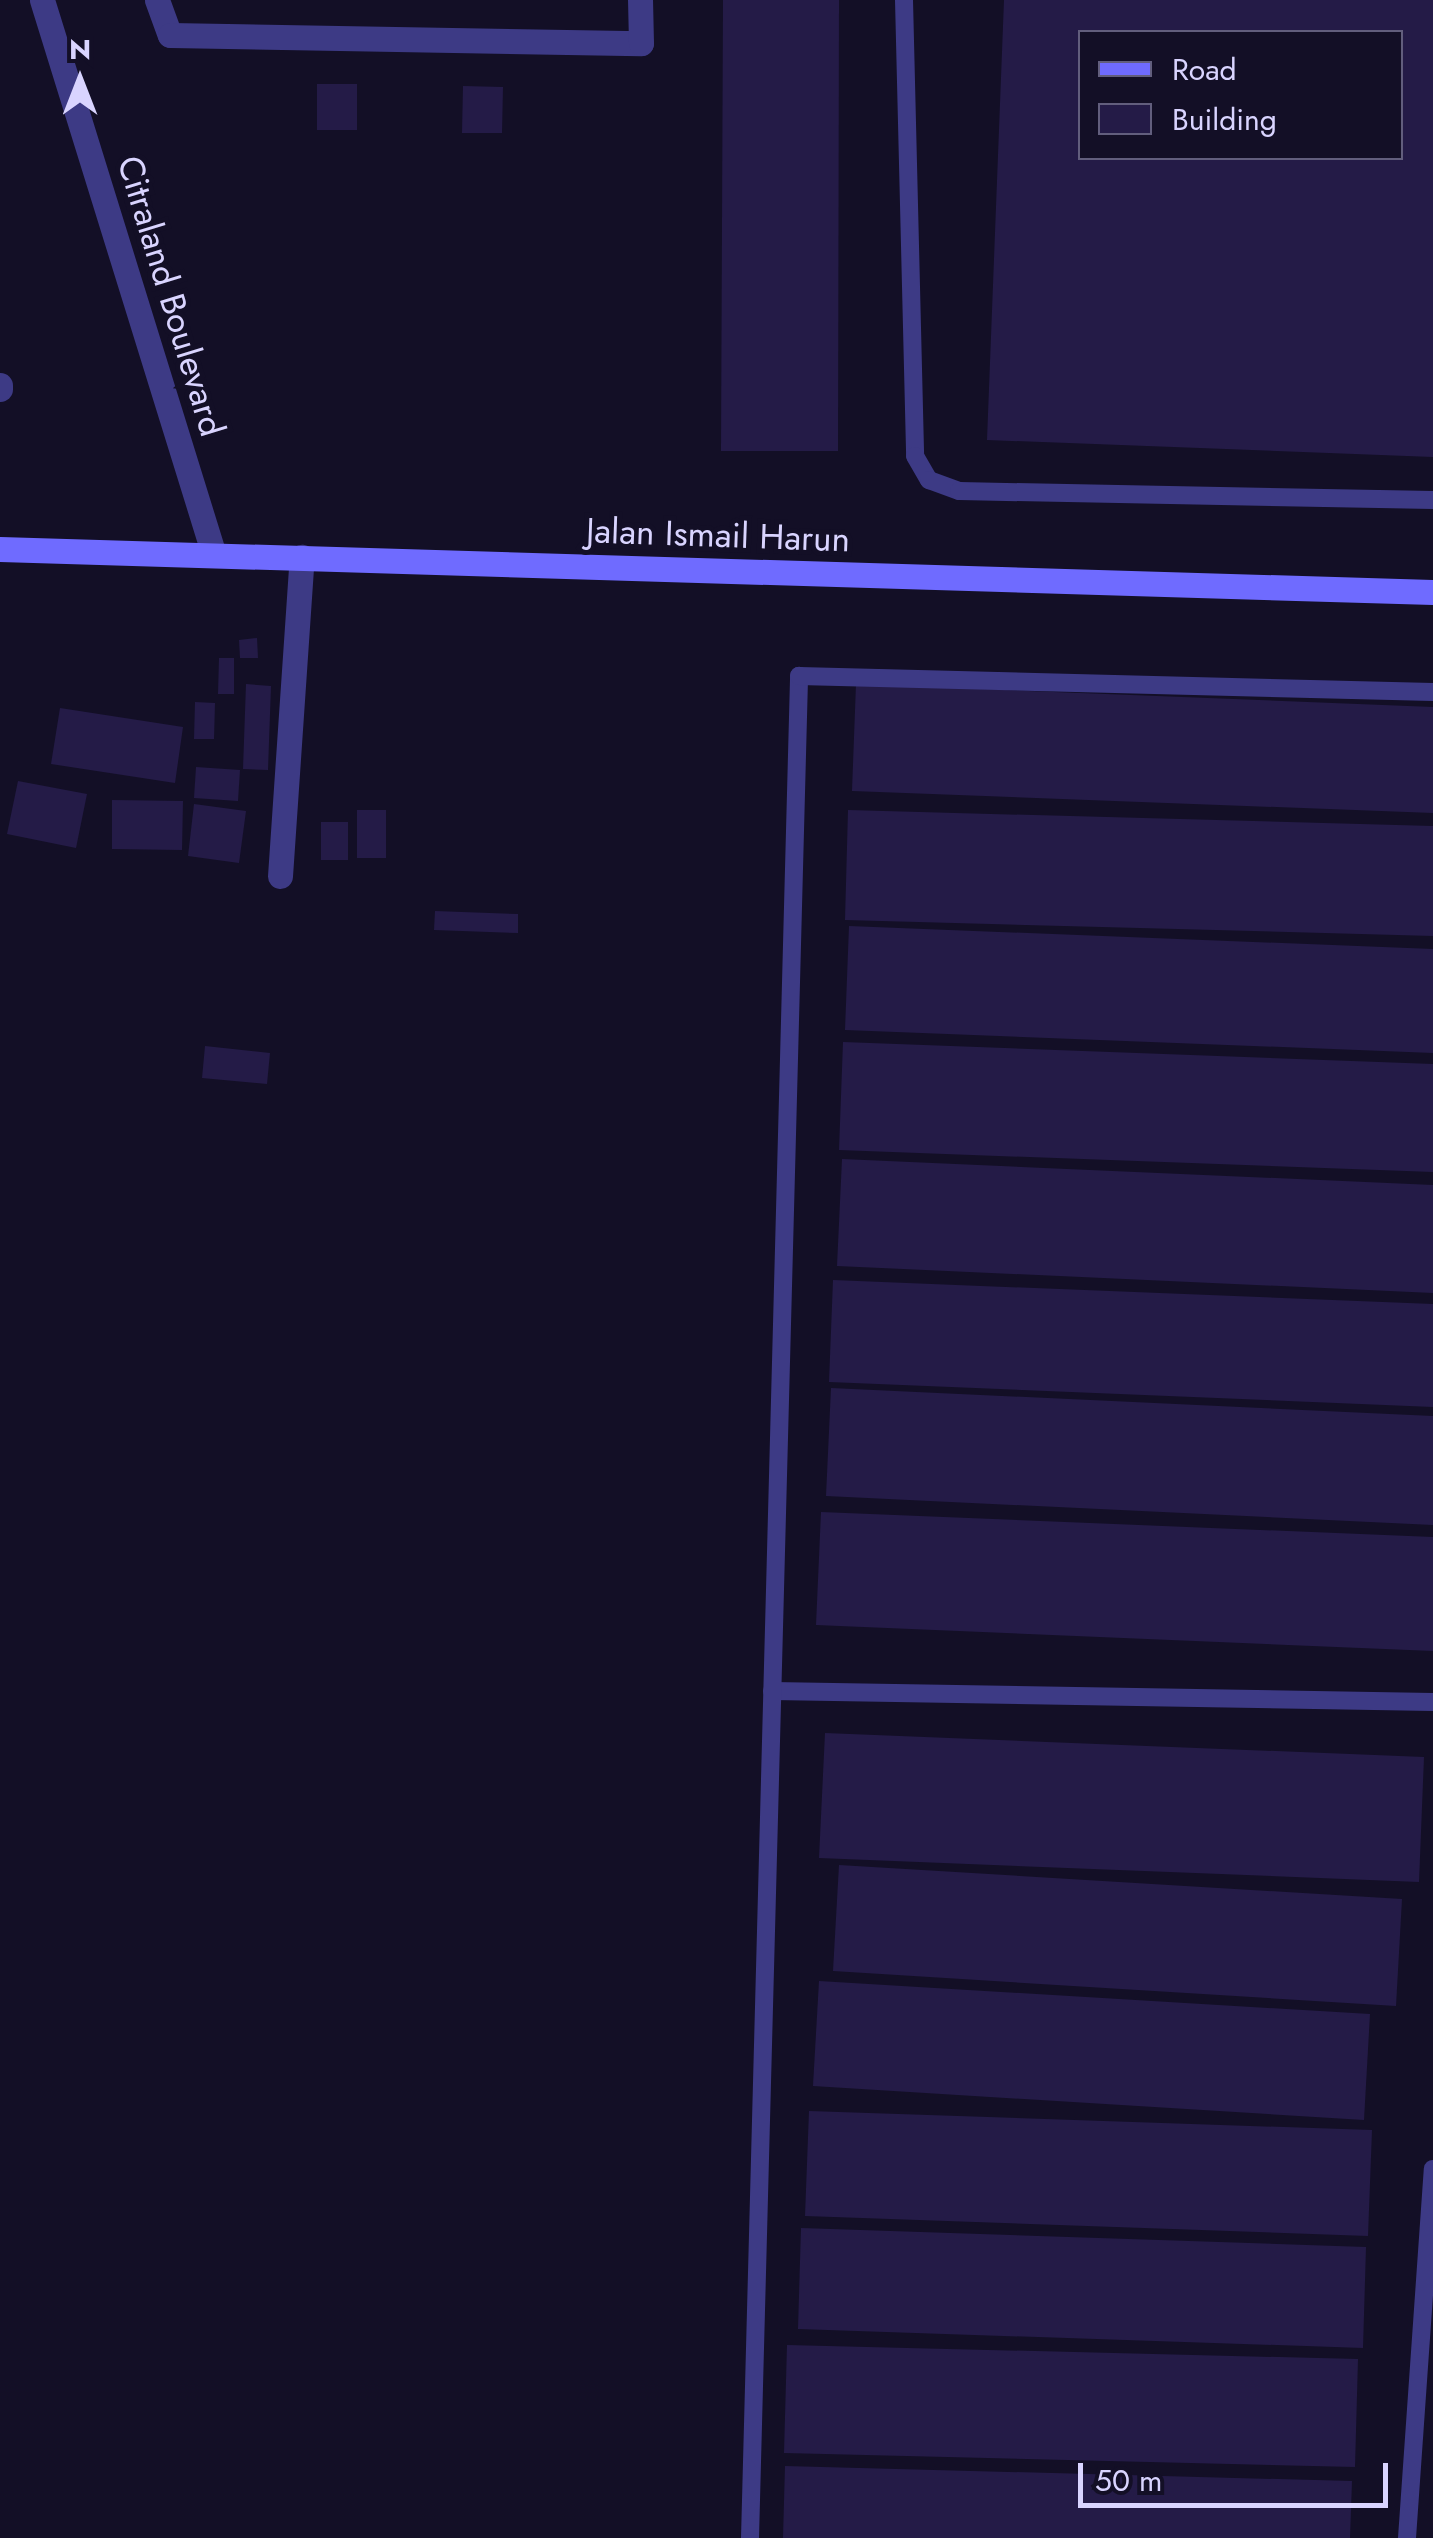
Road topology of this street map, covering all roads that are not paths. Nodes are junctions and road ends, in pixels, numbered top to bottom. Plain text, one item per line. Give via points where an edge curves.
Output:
1 (42, 0) edge
2 (156, 0) edge
3 (640, 0) edge
4 (904, 0) edge
5 (1433, 500) edge
6 (0, 549) edge
7 (214, 555) junction
8 (302, 557) junction
9 (1433, 592) edge
10 (1433, 692) edge
11 (280, 876) dead end
12 (772, 1692) junction
13 (1433, 1702) edge
14 (1433, 2170) edge
15 (750, 2538) edge
16 (1406, 2538) edge

1 - 7 street, Citraland Boulevard
2 - 3 street via 170,35 640,43
4 - 5 lane via 915,456 928,480 959,491
6 - 7 street, Jalan Ismail Harun
7 - 8 street, Jalan Ismail Harun
8 - 9 street, Jalan Ismail Harun
8 - 11 street
10 - 12 lane via 800,676
12 - 13 lane
12 - 15 lane
14 - 16 lane

